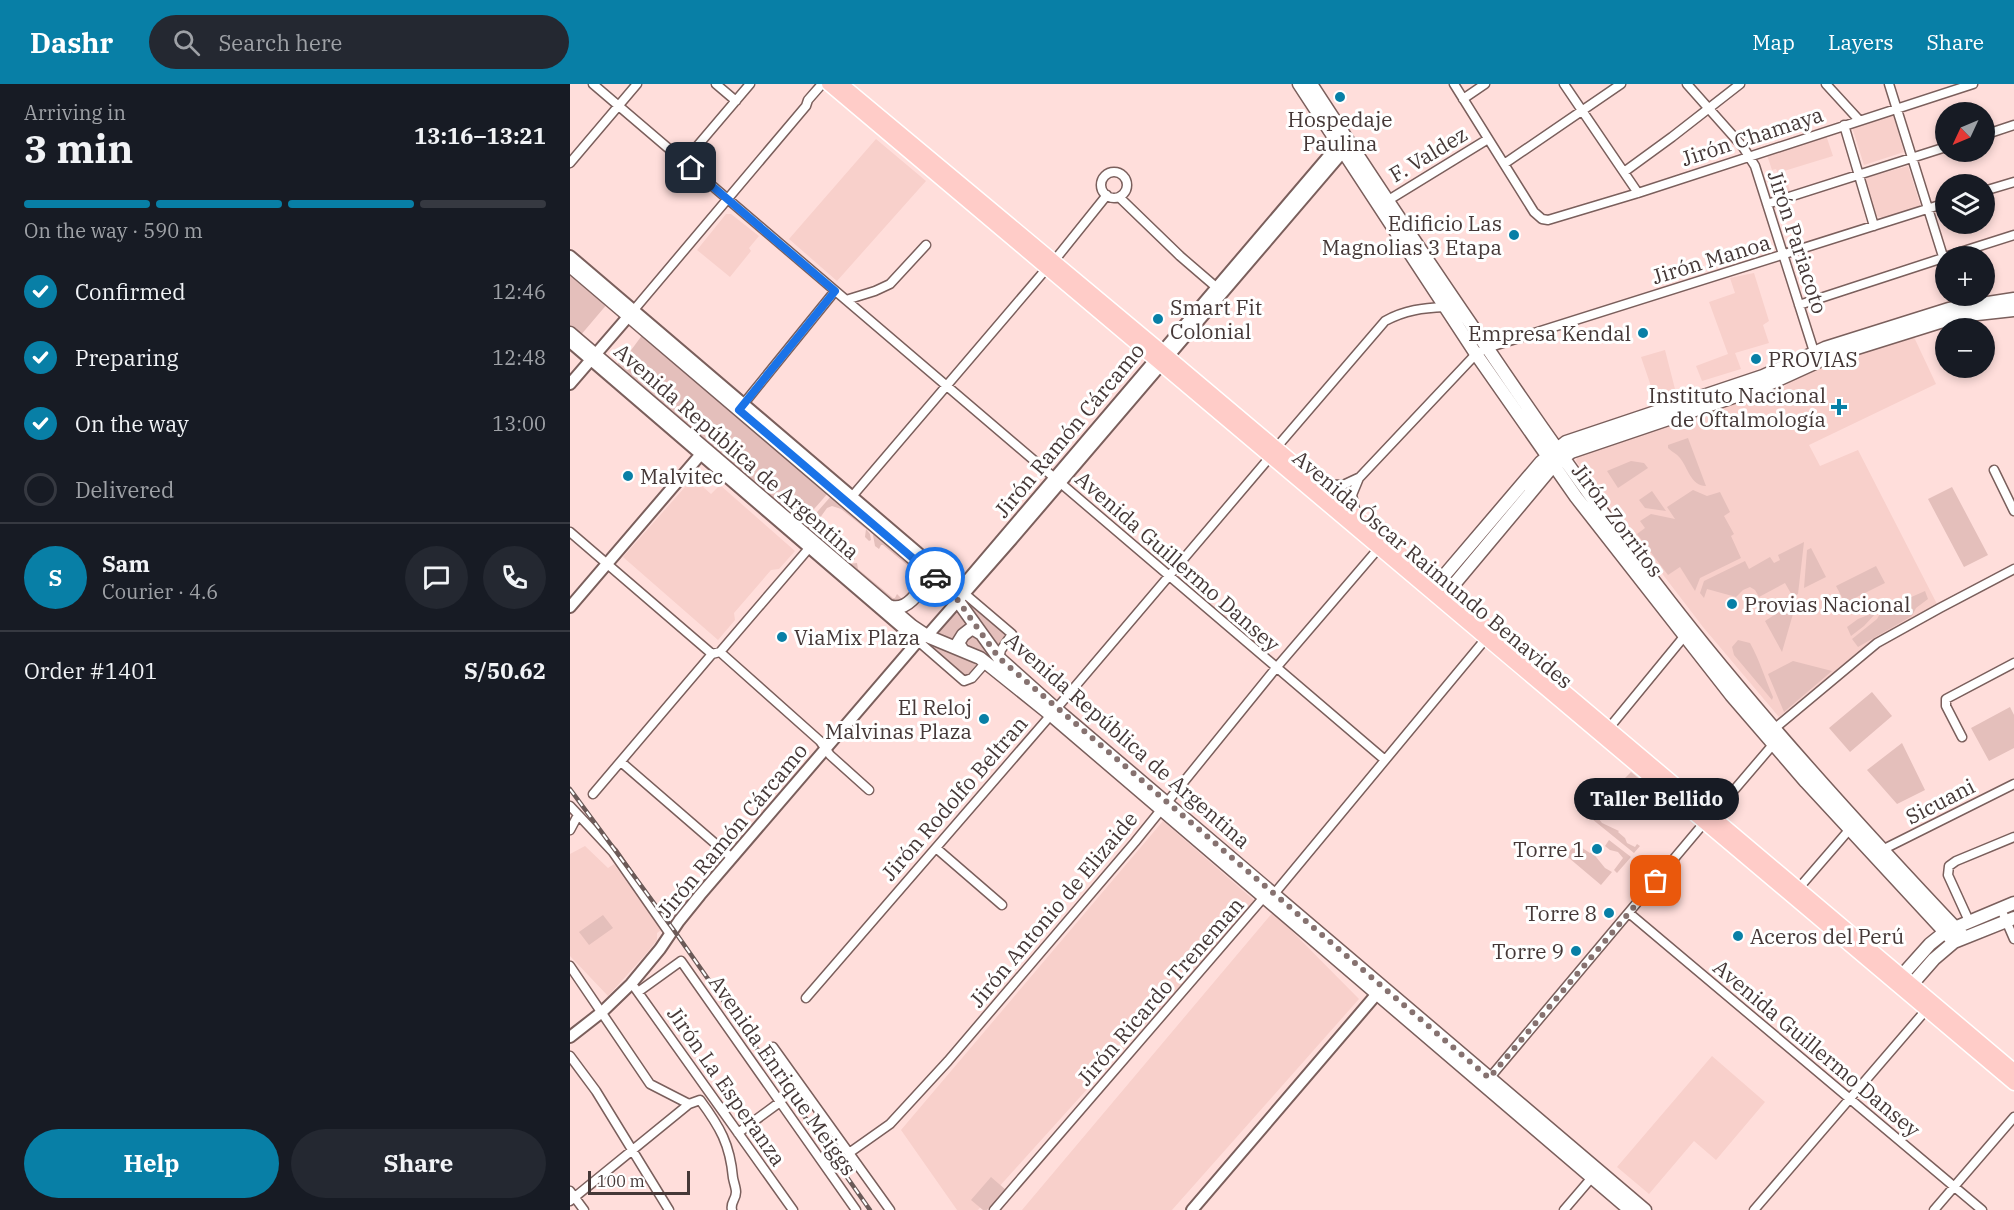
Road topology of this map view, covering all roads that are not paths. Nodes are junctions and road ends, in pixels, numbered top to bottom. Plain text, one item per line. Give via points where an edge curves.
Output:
1 (593, 84) edge
2 (638, 84) edge
3 (716, 84) edge
4 (750, 84) edge
5 (822, 84) edge
6 (828, 84) edge
7 (842, 84) edge
8 (1299, 84) edge
9 (1311, 84) edge
10 (1454, 84) edge
11 (1485, 84) edge
12 (1564, 84) edge
13 (1621, 84) edge
14 (1687, 84) edge
15 (1740, 84) edge
16 (1826, 84) edge
17 (1889, 84) edge
18 (1973, 84) edge
19 (1962, 86) edge
20 (1463, 99) junction
21 (736, 101) junction
22 (618, 106) junction
23 (806, 106) junction
24 (1709, 109) junction
25 (1896, 109) junction
26 (1583, 112) junction
27 (1859, 120) junction
28 (1844, 125) junction
29 (2014, 125) edge
30 (1995, 131) edge
31 (1488, 139) junction
32 (1344, 144) junction
33 (693, 151) dead end
34 (1935, 151) edge
35 (1749, 156) junction
36 (1912, 158) junction
37 (570, 163) edge
38 (1504, 164) junction
39 (1624, 172) junction
40 (1858, 174) junction
41 (2014, 182) edge
42 (1995, 188) edge
43 (1638, 193) junction
44 (1107, 195) junction
45 (1119, 197) junction
46 (727, 199) junction
47 (1387, 201) junction
48 (1294, 202) junction
49 (1767, 204) junction
50 (1935, 206) edge
51 (1927, 209) junction
52 (1874, 226) junction
53 (2014, 235) edge
54 (926, 245) dead end
55 (1941, 246) edge
56 (1984, 246) edge
57 (1783, 255) junction
58 (570, 256) edge
59 (1935, 263) edge
60 (1051, 264) junction
61 (570, 266) edge
62 (1216, 287) junction
63 (835, 291) junction
64 (846, 300) junction
65 (2014, 300) edge
66 (1799, 305) junction
67 (1956, 306) edge
68 (1445, 307) junction
69 (1995, 307) junction
70 (2014, 310) edge
71 (631, 313) junction
72 (570, 333) edge
73 (570, 342) edge
74 (1482, 351) junction
75 (593, 357) junction
76 (1162, 357) junction
77 (1816, 357) junction
78 (570, 384) edge
79 (947, 386) junction
80 (741, 407) junction
81 (1273, 452) junction
82 (701, 454) junction
83 (1554, 457) junction
84 (1994, 470) dead end
85 (1359, 478) junction
86 (1057, 480) junction
87 (1318, 484) junction
88 (849, 500) junction
89 (2014, 511) edge
90 (1357, 517) junction
91 (570, 532) edge
92 (810, 547) junction
93 (1378, 549) junction
94 (608, 563) junction
95 (923, 567) junction
96 (2014, 570) edge
97 (1169, 576) junction
98 (1433, 589) junction
99 (959, 595) junction
100 (1443, 598) junction
101 (888, 606) junction
102 (570, 607) edge
103 (1687, 633) junction
104 (981, 634) junction
105 (1489, 635) junction
106 (922, 637) junction
107 (963, 651) junction
108 (716, 653) junction
109 (999, 658) junction
110 (986, 662) junction
111 (2014, 663) edge
112 (1276, 668) junction
113 (1053, 712) junction
114 (1609, 728) junction
115 (1775, 736) junction
116 (1962, 737) dead end
117 (826, 749) junction
118 (1385, 760) junction
119 (621, 762) junction
120 (2014, 784) edge
121 (869, 790) dead end
122 (593, 795) dead end
123 (570, 806) edge
124 (1164, 806) junction
125 (578, 815) junction
126 (1708, 819) junction
127 (570, 830) edge
128 (1849, 830) junction
129 (2014, 837) edge
130 (936, 848) junction
131 (1882, 850) junction
132 (732, 858) junction
133 (1798, 889) junction
134 (1269, 896) junction
135 (2014, 903) edge
136 (1002, 905) dead end
137 (2001, 909) junction
138 (1629, 913) junction
139 (2010, 919) edge
140 (1968, 921) junction
141 (1950, 929) junction
142 (670, 934) junction
143 (1959, 939) junction
144 (2014, 939) edge
145 (570, 966) edge
146 (1904, 983) junction
147 (634, 988) junction
148 (1380, 991) junction
149 (806, 998) dead end
150 (1926, 1010) junction
151 (602, 1012) junction
152 (570, 1036) edge
153 (773, 1047) dead end
154 (570, 1056) edge
155 (2014, 1070) edge
156 (1486, 1082) junction
157 (2014, 1084) edge
158 (1849, 1098) junction
159 (780, 1102) junction
160 (689, 1104) junction
161 (2014, 1117) edge
162 (738, 1133) junction
163 (632, 1150) junction
164 (849, 1153) junction
165 (1595, 1174) junction
166 (1955, 1187) junction
167 (572, 1196) edge
168 (584, 1210) edge
169 (669, 1210) edge
170 (732, 1210) edge
171 (793, 1210) edge
172 (856, 1210) edge
173 (890, 1210) edge
174 (994, 1210) edge
175 (1192, 1210) edge
176 (1564, 1210) edge
177 (1630, 1210) edge
178 (1645, 1210) edge
179 (1754, 1210) edge
180 (1934, 1210) edge
181 (1982, 1210) edge

1 - 22 street, Avenida Guillermo Dansey
2 - 22 street
3 - 21 street
4 - 21 street
5 - 23 street
6 - 23 street
6 - 60 main road, Avenida Óscar Raimundo Benavides
7 - 60 main road, Avenida Óscar Raimundo Benavides
8 - 32 main road, Jirón Zorritos
9 - 32 main road, Jirón Zorritos
10 - 20 street
11 - 20 street
12 - 26 street
13 - 26 street
14 - 24 street, Jirón Pariacoto
15 - 24 street
16 - 27 street
17 - 25 street
18 - 19 street, Jirón Chamaya
19 - 25 street, Jirón Chamaya
20 - 31 street
21 - 33 street
22 - 37 street
22 - 46 street, Avenida Guillermo Dansey
23 - 46 street
24 - 35 street, Jirón Pariacoto
24 - 39 street
25 - 27 street, Jirón Chamaya
25 - 36 street
26 - 38 street
26 - 39 street
27 - 28 street, Jirón Chamaya
28 - 35 street, Jirón Chamaya
28 - 40 street
29 - 30 street
31 - 38 street
31 - 47 street, F. Valdez
32 - 47 main road, Jirón Zorritos
32 - 48 street, Jirón Ramón Cárcamo
32 - 68 main road, Jirón Zorritos
34 - 36 street
35 - 43 street, Jirón Chamaya
35 - 49 street, Jirón Pariacoto
36 - 40 street
36 - 51 street
38 - 43 street, Jirón Chamaya via 1542,219 1554,219
39 - 43 street
40 - 49 street
40 - 52 street
41 - 42 street
44 - 45 street
44 - 45 street via 1102,188 1103,180 1116,172 1124,176 1127,184
44 - 60 street
45 - 62 street
46 - 63 street, Avenida Guillermo Dansey
46 - 71 street
47 - 74 main road, Jirón Zorritos
48 - 62 street, Jirón Ramón Cárcamo
48 - 76 street, Jirón Ramón Cárcamo
49 - 57 street, Jirón Pariacoto
50 - 51 street, Jirón Manoa
51 - 52 street, Jirón Manoa
51 - 55 street
52 - 57 street, Jirón Manoa
53 - 56 street
54 - 64 street via 890,284
57 - 66 street, Jirón Pariacoto
57 - 74 street, Jirón Manoa
58 - 71 street, Avenida República de Argentina
59 - 66 street
60 - 76 main road, Avenida Óscar Raimundo Benavides
60 - 79 street
61 - 71 main road, Avenida República de Argentina
62 - 76 street, Jirón Ramón Cárcamo
63 - 64 street, Avenida Guillermo Dansey
63 - 80 street
64 - 79 street, Avenida Guillermo Dansey
65 - 69 main road
66 - 77 street, Jirón Pariacoto
67 - 69 main road
67 - 77 main road
68 - 74 main road, Jirón Zorritos
68 - 81 street, Jirón Rodolfo Beltran via 1415,309 1385,321
69 - 70 main road
71 - 75 street
71 - 80 main road, Avenida República de Argentina
72 - 75 main road, Avenida República de Argentina
73 - 75 street, Avenida República de Argentina
74 - 83 main road, Jirón Zorritos
74 - 85 street
75 - 78 street
75 - 82 street, Avenida República de Argentina
75 - 101 main road, Avenida República de Argentina
76 - 81 main road, Avenida Óscar Raimundo Benavides
76 - 86 street, Jirón Ramón Cárcamo
77 - 83 main road via 1767,385
79 - 86 street, Avenida Guillermo Dansey
79 - 88 street
80 - 88 main road, Avenida República de Argentina
81 - 87 main road, Avenida Óscar Raimundo Benavides
81 - 93 main road, Avenida Óscar Raimundo Benavides
81 - 97 street, Jirón Rodolfo Beltran
82 - 92 street, Avenida República de Argentina
82 - 94 street
83 - 98 main road
83 - 100 main road
83 - 103 main road, Jirón Zorritos
84 - 89 street
85 - 87 street via 1343,485
85 - 90 street via 1352,495
86 - 97 street, Avenida Guillermo Dansey
86 - 99 street, Jirón Ramón Cárcamo
87 - 90 main road, Avenida Óscar Raimundo Benavides
88 - 95 main road, Avenida República de Argentina
88 - 99 street, Avenida República de Argentina
90 - 98 main road, Avenida Óscar Raimundo Benavides
91 - 94 street
92 - 106 street, Avenida República de Argentina
92 - 108 street
93 - 98 main road, Avenida Óscar Raimundo Benavides
93 - 112 street, Jirón Antonio de Elizaide
94 - 102 street
94 - 108 street
95 - 99 main road, Avenida República de Argentina
95 - 101 main road via 925,582 907,604 896,609
96 - 115 street via 1877,643
97 - 112 street, Avenida Guillermo Dansey
97 - 113 street, Jirón Rodolfo Beltran
98 - 100 main road, Avenida Óscar Raimundo Benavides
99 - 104 main road, Avenida República de Argentina
99 - 106 street, Jirón Ramón Cárcamo
99 - 109 street via 996,618 1012,634
100 - 105 main road, Avenida Óscar Raimundo Benavides
101 - 106 main road, Avenida República de Argentina
103 - 114 street
103 - 115 main road, Jirón Zorritos
104 - 107 main road via 972,628 966,631 958,640
104 - 109 main road, Avenida República de Argentina
105 - 114 main road, Avenida Óscar Raimundo Benavides
105 - 118 street, Jirón Ricardo Treneman
105 - 126 main road, Avenida Óscar Raimundo Benavides
106 - 107 main road, Avenida República de Argentina
106 - 110 street via 964,681
106 - 117 street, Jirón Ramón Cárcamo
107 - 110 main road, Avenida República de Argentina
108 - 117 street
108 - 119 street
109 - 113 main road, Avenida República de Argentina
110 - 113 main road, Avenida República de Argentina
111 - 116 street via 1946,699
112 - 118 street, Avenida Guillermo Dansey
112 - 124 street, Jirón Antonio de Elizaide
113 - 124 main road, Avenida República de Argentina
113 - 130 street, Jirón Rodolfo Beltran
114 - 126 main road, Avenida Óscar Raimundo Benavides
115 - 126 street
115 - 128 main road, Jirón Zorritos
115 - 131 main road, Jirón Zorritos
117 - 121 street
117 - 132 street, Jirón Ramón Cárcamo
118 - 134 street, Jirón Ricardo Treneman
119 - 122 street
119 - 132 street
120 - 131 street, Sicuani
123 - 125 street
124 - 134 main road, Avenida República de Argentina
124 - 164 street, Jirón Antonio de Elizaide via 890,1124
125 - 127 street
125 - 142 street via 613,852
126 - 133 main road, Avenida Óscar Raimundo Benavides
126 - 138 street
126 - 146 main road, Avenida Óscar Raimundo Benavides
128 - 133 street
128 - 141 main road, Jirón Zorritos
129 - 140 street via 1949,866 1948,875
130 - 136 street
130 - 149 street, Jirón Rodolfo Beltran
131 - 141 main road, Jirón Zorritos
132 - 142 street, Jirón Ramón Cárcamo
133 - 146 main road, Avenida Óscar Raimundo Benavides
134 - 148 main road, Avenida República de Argentina
134 - 174 street, Jirón Ricardo Treneman
135 - 137 main road
137 - 139 street
137 - 140 main road
138 - 156 street
138 - 158 street, Avenida Guillermo Dansey
139 - 143 main road
139 - 144 street
140 - 141 main road
141 - 143 main road, Jirón Zorritos
141 - 146 main road via 1930,944
142 - 147 street, Jirón Ramón Cárcamo
143 - 146 main road
145 - 151 street
146 - 150 main road, Avenida Óscar Raimundo Benavides
146 - 155 main road, Avenida Óscar Raimundo Benavides
147 - 151 street, Jirón Ramón Cárcamo
147 - 159 street, Avenida Enrique Meiggs via 681,961
147 - 162 street, Jirón La Esperanza
148 - 156 main road, Avenida República de Argentina
148 - 175 street
150 - 157 main road, Avenida Óscar Raimundo Benavides
150 - 158 street
151 - 152 street, Jirón Ramón Cárcamo
151 - 160 street via 650,1084
153 - 164 street
154 - 163 street
156 - 165 main road, Avenida República de Argentina
158 - 166 street, Avenida Guillermo Dansey
158 - 179 street
159 - 162 street
159 - 172 street, Avenida Enrique Meiggs
160 - 163 street
160 - 170 street via 700,1100 726,1139 736,1193
161 - 166 street
162 - 171 street, Jirón La Esperanza
163 - 167 street
163 - 169 street
164 - 173 street
165 - 176 street
165 - 177 main road, Avenida República de Argentina
165 - 178 main road, Avenida República de Argentina
166 - 180 street
166 - 181 street, Avenida Guillermo Dansey
167 - 168 street

